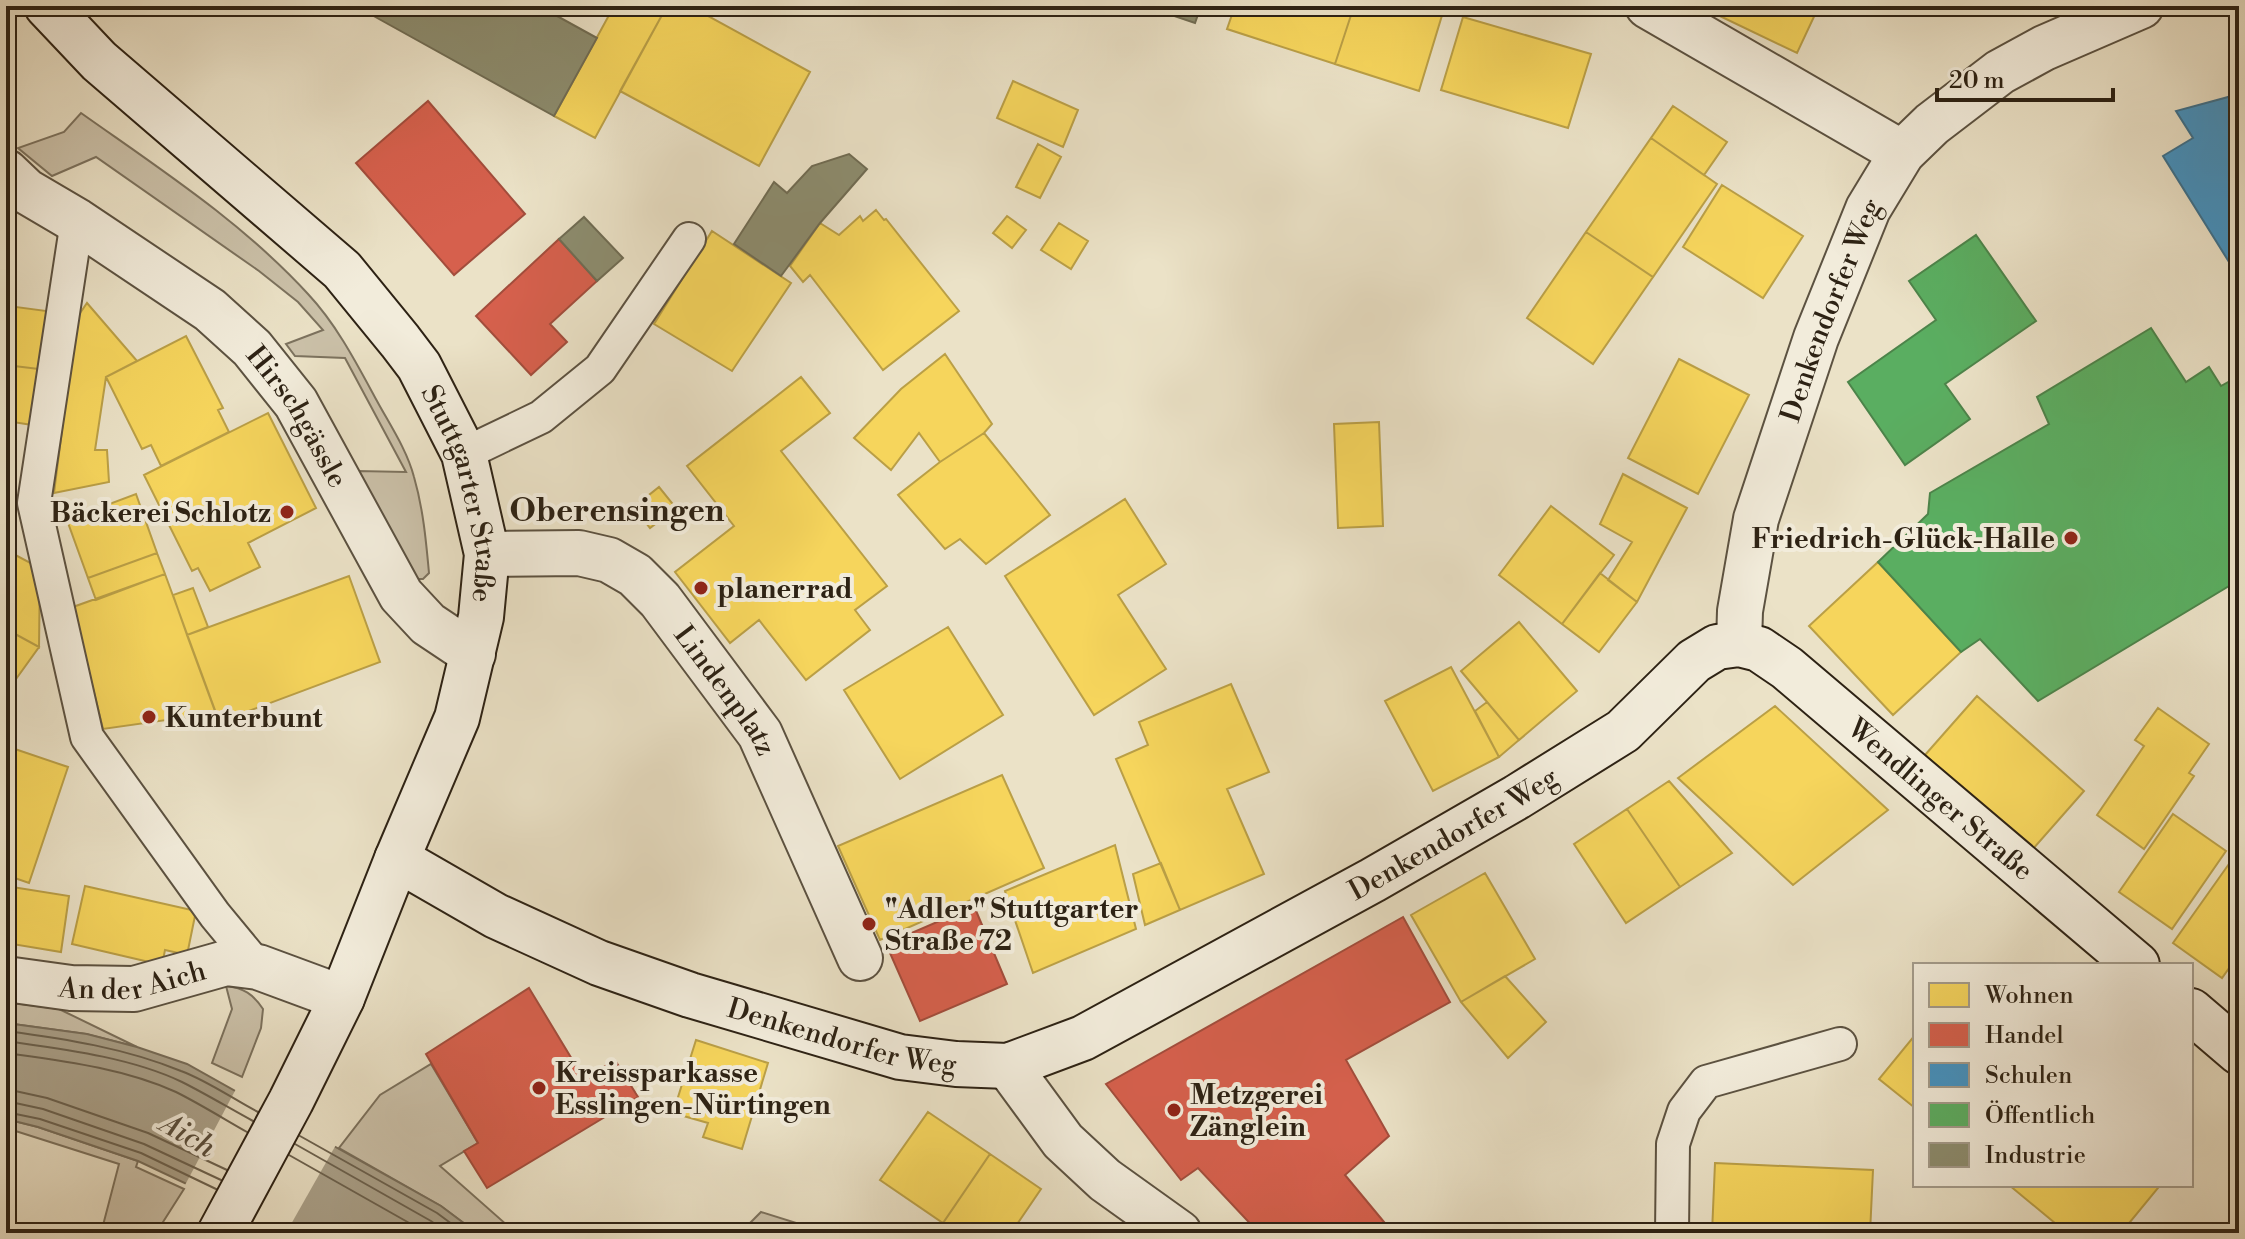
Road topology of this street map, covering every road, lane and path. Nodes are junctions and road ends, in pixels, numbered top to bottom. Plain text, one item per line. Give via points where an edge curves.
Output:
1 (47, 6) edge
2 (2141, 6) edge
3 (1647, 7) edge
4 (1902, 153) junction
5 (6, 172) edge
6 (77, 221) junction
7 (689, 239) dead end
8 (464, 454) junction
9 (487, 554) junction
10 (1739, 644) junction
11 (473, 654) junction
12 (397, 859) junction
13 (860, 958) dead end
14 (2135, 963) edge
15 (258, 967) junction
16 (6, 979) edge
17 (342, 998) junction
18 (2193, 1013) edge
19 (1840, 1044) dead end
20 (2239, 1052) edge
21 (1008, 1066) junction
22 (220, 1233) edge
23 (1179, 1233) edge
24 (1672, 1233) edge

1 - 8 main road, Stuttgarter Straße via 99,61 342,270 419,366
2 - 4 main road, Denkendorfer Weg via 2000,72
3 - 4 main road
4 - 10 main road, Denkendorfer Weg via 1868,209 1816,338 1756,519
5 - 6 main road, Hirschgässle via 26,191
6 - 11 main road, Hirschgässle via 210,310 252,348 296,403 401,595 428,624
6 - 15 lane via 34,503 87,737
7 - 8 lane via 600,369 541,417
8 - 9 main road, Stuttgarter Straße
9 - 11 main road, Stuttgarter Straße
9 - 13 main road, Lindenplatz via 579,553 609,560 635,575 660,600 760,734
10 - 14 main road, Wendlinger Straße via 1759,649 1787,668
10 - 21 main road, Denkendorfer Weg via 1717,647 1694,661 1623,731 1491,812 1083,1038
11 - 12 main road, Stuttgarter Straße via 457,718
12 - 17 main road, Stuttgarter Straße
12 - 21 main road, Denkendorfer Weg via 496,916 599,963 690,995 900,1057
15 - 16 main road, An der Aich via 226,963 134,989
15 - 17 main road
17 - 22 main road, Stuttgarter Straße
18 - 20 main road
19 - 24 lane via 1706,1082 1684,1111 1673,1144
21 - 23 main road via 1063,1141 1105,1180

